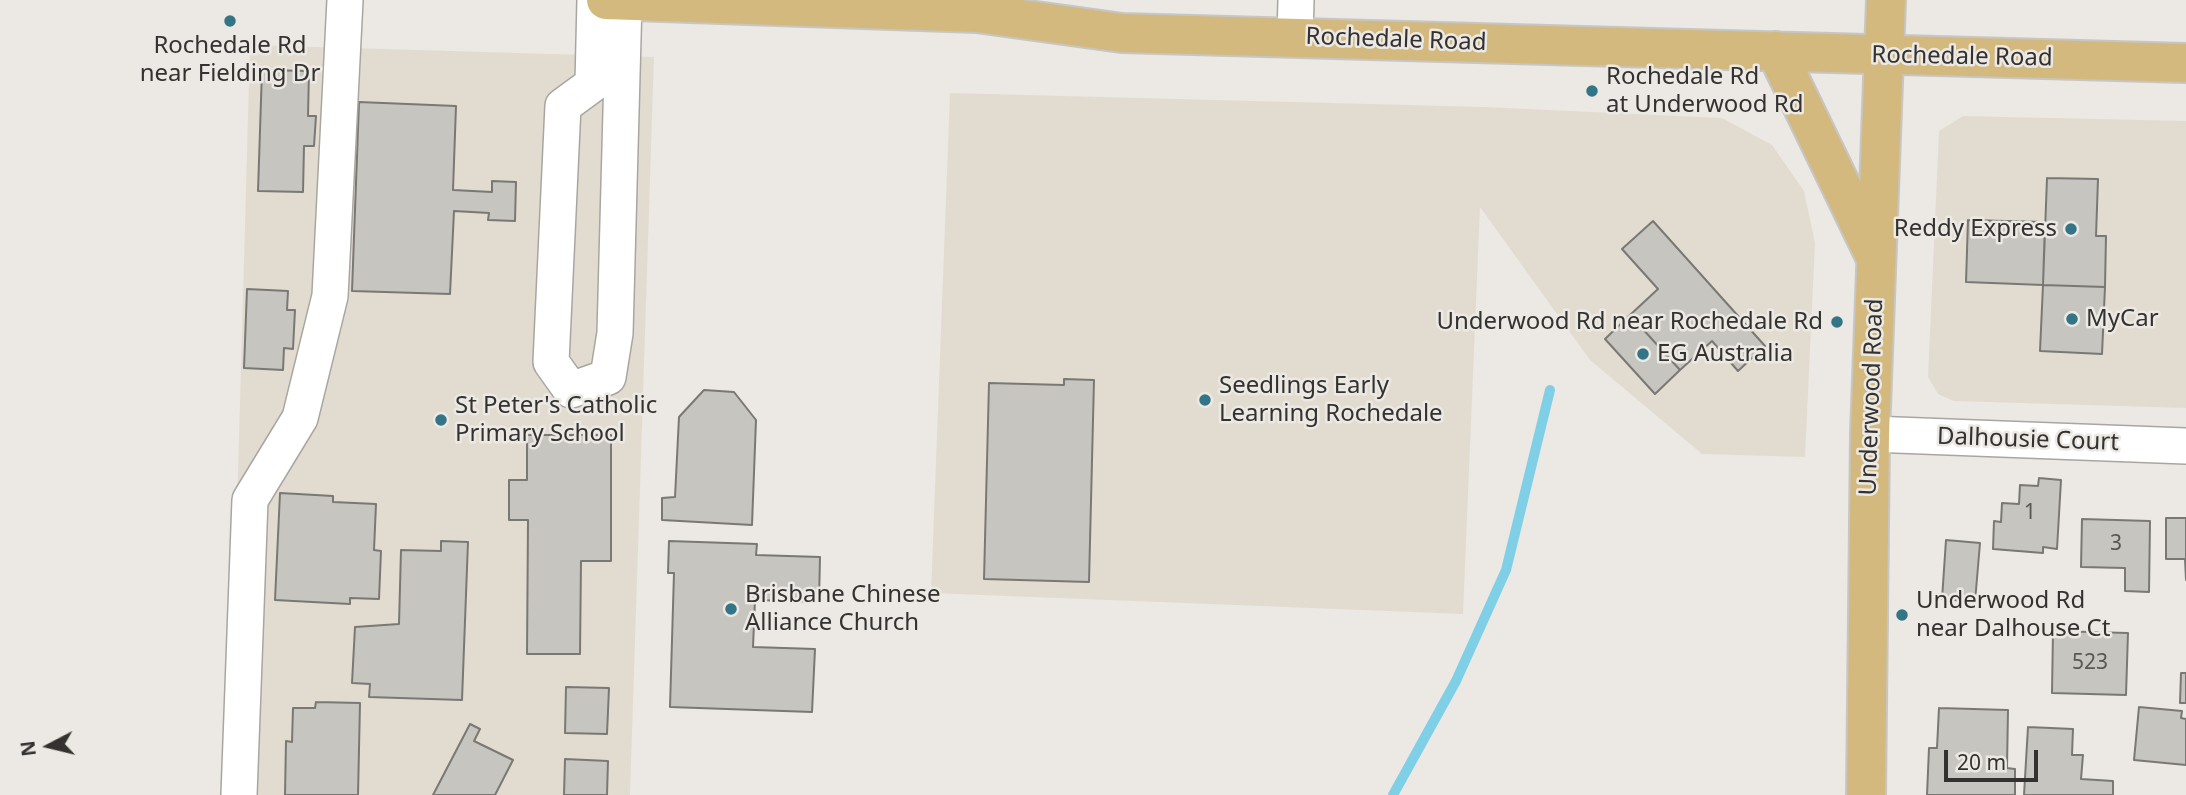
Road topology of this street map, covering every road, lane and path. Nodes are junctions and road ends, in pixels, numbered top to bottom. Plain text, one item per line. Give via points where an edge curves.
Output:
1 (345, 0) edge
2 (595, 0) edge
3 (606, 0) edge
4 (1296, 0) edge
5 (1886, 0) edge
6 (624, 1) edge
7 (763, 3) edge
8 (1296, 37) junction
9 (1776, 51) junction
10 (1884, 55) junction
11 (2186, 63) edge
12 (1876, 259) junction
13 (1870, 434) junction
14 (2186, 446) edge
15 (239, 795) edge
16 (1866, 795) edge

1 - 15 street via 330,296 300,418 250,500
2 - 6 street via 593,84 563,106 551,362 571,390 608,377 615,333
3 - 6 main road, Rochedale Road
4 - 8 street
5 - 10 main road, Underwood Road
6 - 7 main road, Rochedale Road
7 - 8 main road, Rochedale Road via 977,13 1122,33
8 - 9 main road, Rochedale Road
9 - 10 main road, Rochedale Road
9 - 12 main road
10 - 11 main road, Rochedale Road
10 - 12 main road, Underwood Road
12 - 13 main road, Underwood Road
13 - 14 street, Dalhousie Court
13 - 16 main road, Underwood Road

